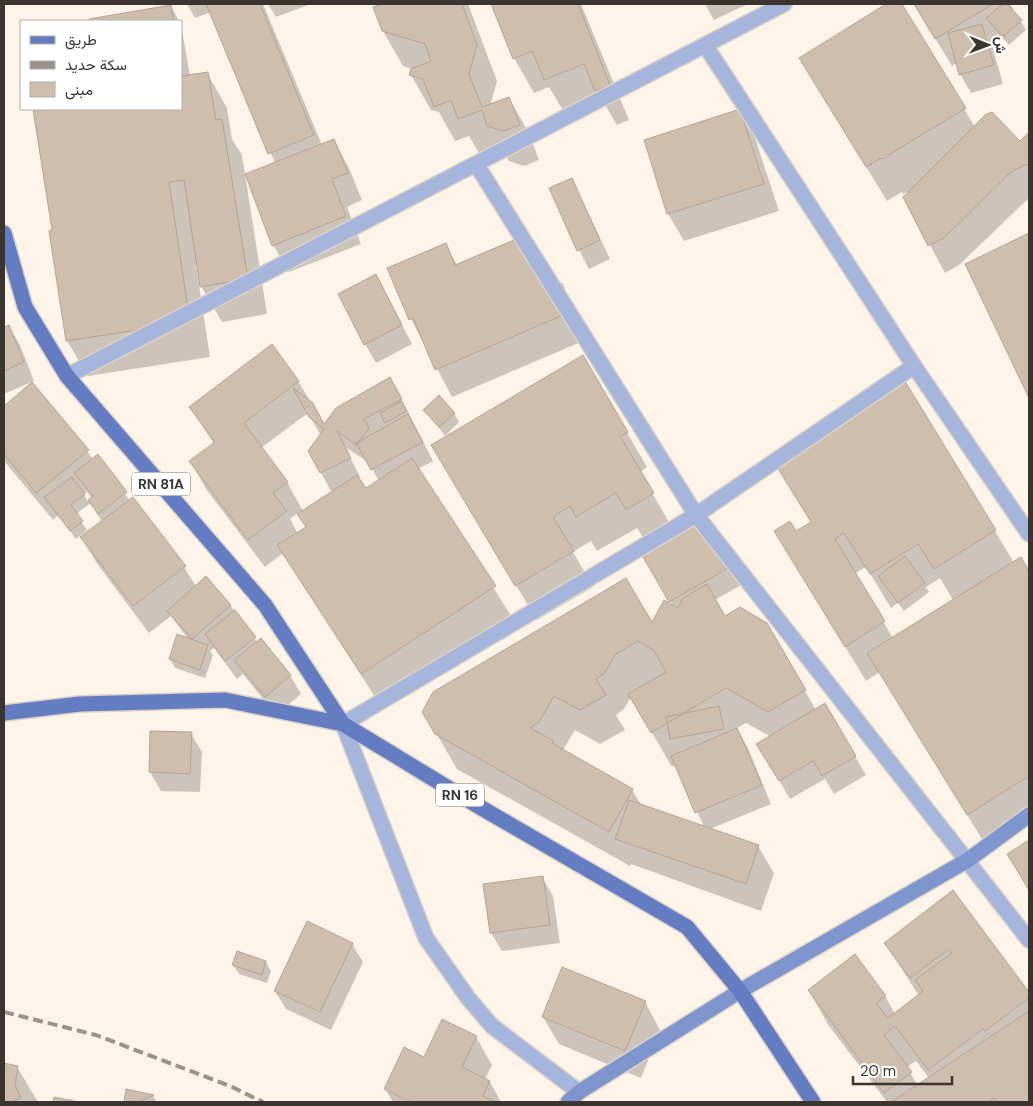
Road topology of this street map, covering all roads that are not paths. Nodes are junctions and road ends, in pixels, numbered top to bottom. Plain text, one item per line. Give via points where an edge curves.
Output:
1 (784, 4) edge
2 (705, 45) junction
3 (476, 164) junction
4 (4, 233) edge
5 (914, 366) junction
6 (67, 376) junction
7 (696, 516) junction
8 (1029, 534) edge
9 (4, 713) edge
10 (343, 724) junction
11 (1029, 815) edge
12 (968, 860) junction
13 (1029, 940) edge
14 (740, 991) junction
15 (573, 1097) edge
16 (813, 1102) edge

1 - 2 street
2 - 3 street
2 - 5 street
3 - 6 street
3 - 7 street
4 - 6 main road, RN 81A via 25,307
5 - 7 street
5 - 8 street
6 - 10 main road, RN 81A via 266,605
7 - 10 street
7 - 12 street
9 - 10 main road, RN 16 via 80,704 225,700
10 - 14 main road, RN 16 via 687,927
10 - 15 street via 426,938 492,1026
11 - 12 main road
12 - 13 street
12 - 14 main road
14 - 15 main road
14 - 16 main road, RN 16

